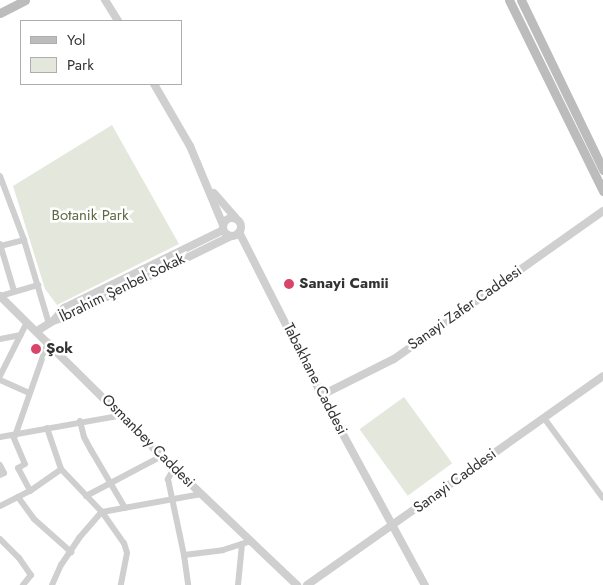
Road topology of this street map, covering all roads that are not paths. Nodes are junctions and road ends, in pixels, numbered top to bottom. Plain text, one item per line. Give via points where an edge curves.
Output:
1 (105, 0) edge
2 (508, 0) edge
3 (521, 0) edge
4 (19, 1) edge
5 (0, 13) edge
6 (117, 20) edge
7 (155, 85) edge
8 (603, 170) edge
9 (0, 176) edge
10 (207, 183) junction
11 (3, 190) edge
12 (603, 191) edge
13 (603, 212) edge
14 (238, 219) junction
15 (223, 227) junction
16 (239, 232) junction
17 (231, 236) junction
18 (24, 240) junction
19 (0, 246) edge
20 (135, 278) junction
21 (38, 286) junction
22 (14, 291) junction
23 (0, 296) edge
24 (27, 322) junction
25 (51, 322) junction
26 (37, 331) junction
27 (21, 335) junction
28 (0, 339) edge
29 (48, 342) junction
30 (0, 376) edge
31 (603, 376) edge
32 (0, 380) edge
33 (29, 392) junction
34 (322, 395) junction
35 (122, 415) junction
36 (544, 418) junction
37 (80, 421) junction
38 (47, 428) junction
39 (0, 436) edge
40 (14, 436) junction
41 (162, 456) junction
42 (0, 465) edge
43 (174, 468) junction
44 (61, 469) junction
45 (0, 475) edge
46 (111, 483) junction
47 (30, 491) junction
48 (201, 494) junction
49 (86, 496) junction
50 (18, 497) junction
51 (603, 498) edge
52 (172, 499) junction
53 (0, 506) edge
54 (125, 508) junction
55 (102, 512) junction
56 (392, 526) junction
57 (0, 539) edge
58 (246, 542) junction
59 (71, 552) junction
60 (184, 555) junction
61 (23, 585) edge
62 (52, 585) edge
63 (121, 585) edge
64 (188, 585) edge
65 (238, 585) edge
66 (297, 585) edge
67 (307, 585) edge
68 (425, 585) edge

1 - 6 street
2 - 12 main road
3 - 8 main road
4 - 5 main road
7 - 10 street
9 - 11 street
10 - 14 street via 223,206
10 - 15 street
11 - 18 street
13 - 34 street, Sanayi Zafer Caddesi via 394,359
14 - 15 street via 229,218
14 - 16 street via 241,224
15 - 17 street
15 - 20 street, İbrahim Şenbel Sokak
16 - 17 street
16 - 34 street, Tabakhane Caddesi
17 - 20 street, İbrahim Şenbel Sokak
18 - 19 street
18 - 21 street
19 - 22 street
20 - 25 street, İbrahim Şenbel Sokak via 64,308
21 - 22 street
21 - 25 street
22 - 23 street
23 - 24 street, Osmanbey Caddesi
24 - 26 street, Osmanbey Caddesi
24 - 27 street
25 - 26 street, İbrahim Şenbel Sokak
26 - 29 street, Osmanbey Caddesi
27 - 28 street
27 - 30 street
29 - 33 street
29 - 35 street, Osmanbey Caddesi
31 - 36 street, Sanayi Caddesi
32 - 33 street
33 - 40 street
34 - 56 street, Tabakhane Caddesi
35 - 37 street
35 - 41 street, Osmanbey Caddesi
36 - 51 street
36 - 56 street, Sanayi Caddesi
37 - 38 street
37 - 46 street via 84,437
38 - 40 street
38 - 44 street
39 - 40 street
40 - 47 street via 25,464 18,468
41 - 43 street, Osmanbey Caddesi
41 - 46 street
42 - 45 street via 4,473
43 - 48 street, Osmanbey Caddesi
43 - 52 street via 168,479
44 - 47 street
44 - 49 street
46 - 49 street
46 - 54 street
47 - 50 street
48 - 52 street
48 - 58 street, Osmanbey Caddesi
49 - 55 street
50 - 53 street
50 - 59 street via 34,519
52 - 54 street
52 - 60 street
54 - 55 street
55 - 59 street
55 - 63 street via 124,543 127,553
56 - 67 street, Sanayi Caddesi
56 - 68 street, Tabakhane Caddesi
57 - 61 street via 31,575
58 - 60 street via 223,550
58 - 65 street
58 - 66 street, Osmanbey Caddesi
59 - 62 street
60 - 64 street

